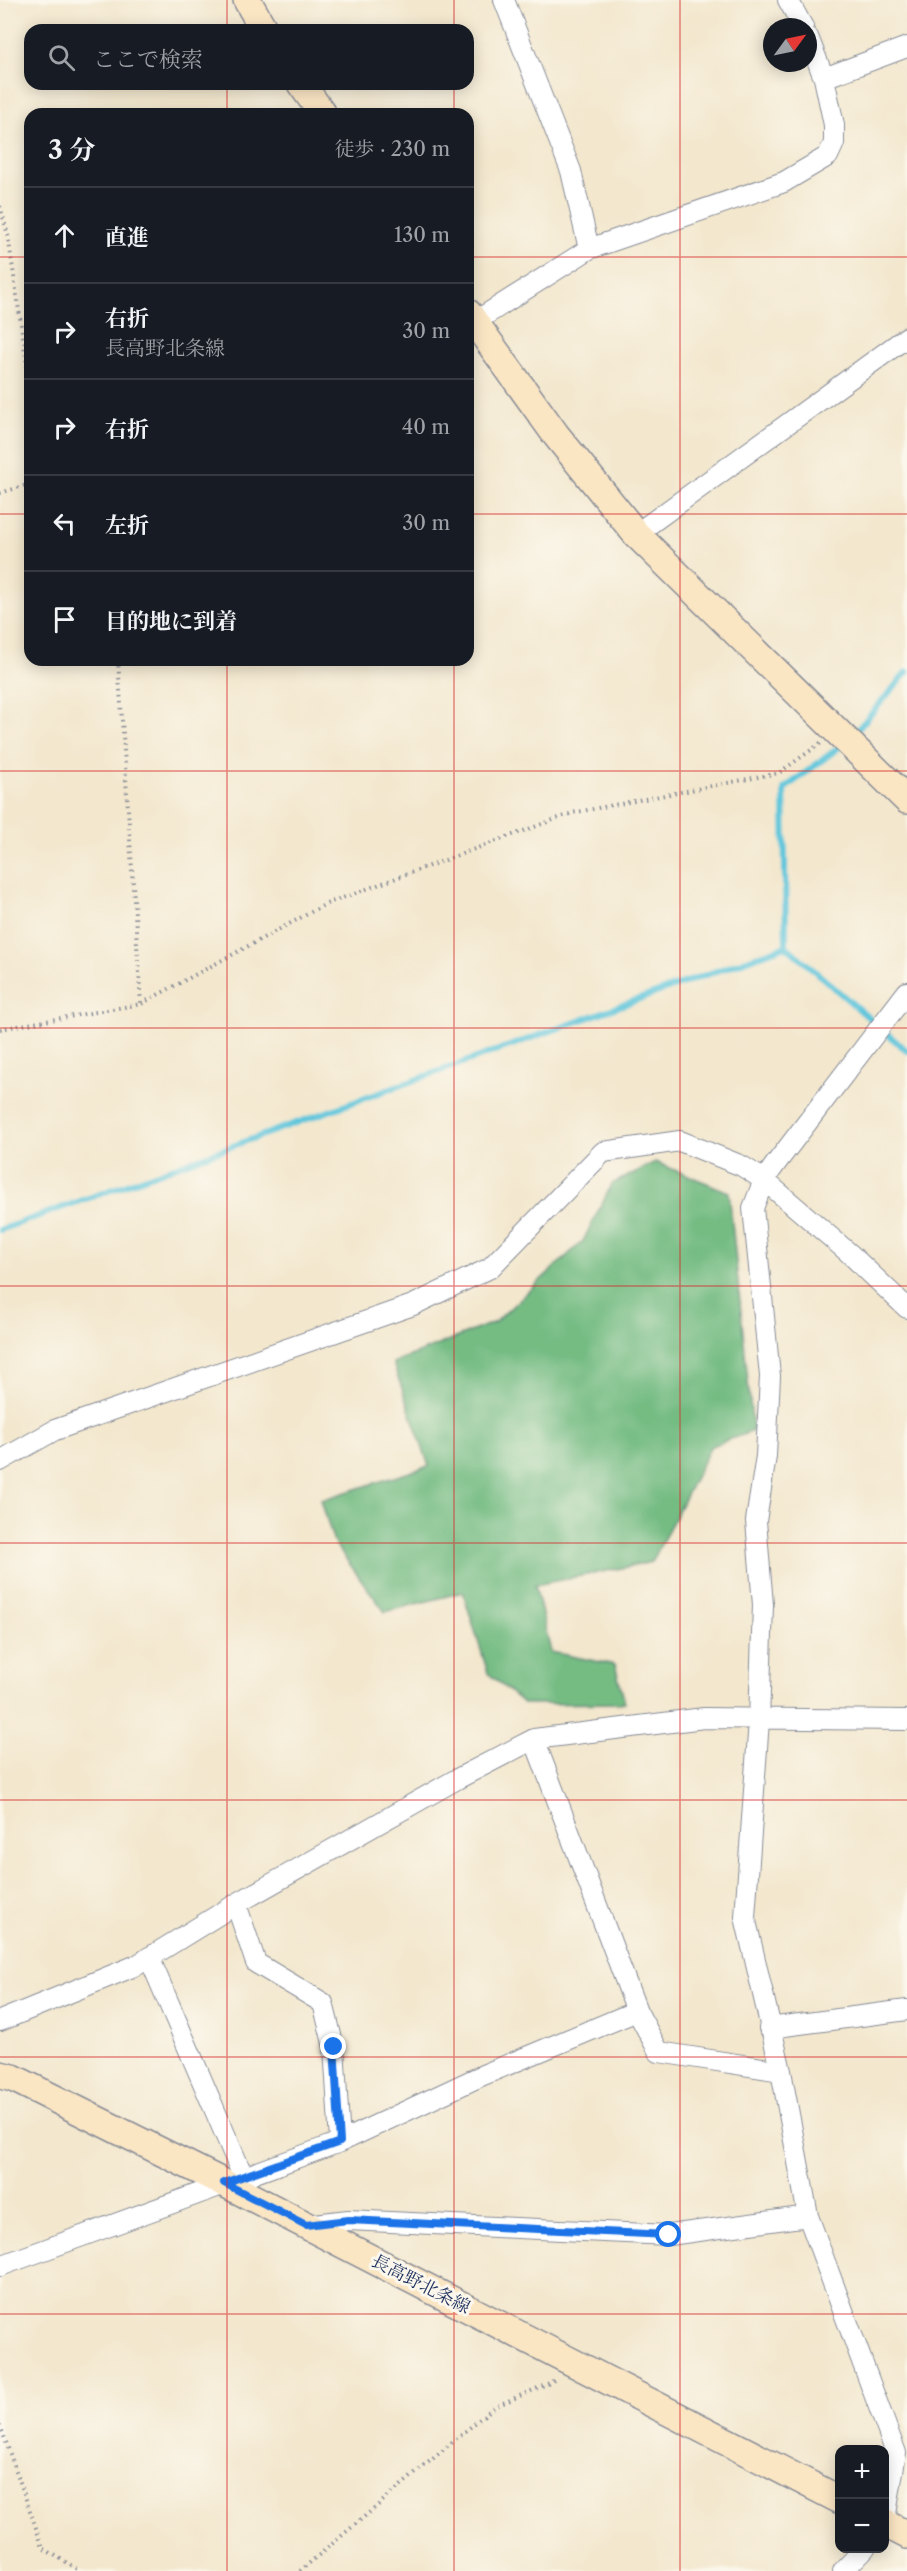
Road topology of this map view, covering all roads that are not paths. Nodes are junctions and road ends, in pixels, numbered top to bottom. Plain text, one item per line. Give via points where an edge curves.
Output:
1 (247, 0) edge
2 (504, 0) edge
3 (788, 0) edge
4 (798, 18) edge
5 (261, 24) edge
6 (907, 47) edge
7 (817, 60) edge
8 (824, 78) junction
9 (305, 90) edge
10 (319, 108) edge
11 (589, 249) junction
12 (474, 318) edge
13 (474, 325) edge
14 (907, 337) edge
15 (636, 534) junction
16 (907, 800) edge
17 (907, 992) edge
18 (764, 1180) junction
19 (907, 1308) edge
20 (0, 1461) edge
21 (759, 1720) junction
22 (907, 1720) edge
23 (534, 1740) junction
24 (236, 1904) junction
25 (149, 1957) junction
26 (907, 2010) edge
27 (637, 2011) junction
28 (0, 2021) edge
29 (769, 2028) junction
30 (781, 2072) junction
31 (0, 2075) edge
32 (340, 2142) junction
33 (233, 2179) junction
34 (808, 2216) junction
35 (306, 2225) junction
36 (0, 2266) edge
37 (838, 2499) edge
38 (891, 2527) edge
39 (860, 2553) edge
40 (843, 2571) edge

1 - 5 main road
2 - 11 street via 571,171
3 - 4 street
6 - 8 street
7 - 8 street
8 - 11 street via 834,142 820,163 784,182
9 - 10 main road
11 - 12 street
13 - 15 main road
14 - 15 street
15 - 16 main road
17 - 18 street
18 - 19 street
18 - 20 street via 742,1166 680,1141 603,1152 490,1268 413,1305 55,1430
18 - 21 street via 753,1208 770,1376 756,1521 763,1605
21 - 22 street
21 - 23 street via 705,1718
21 - 29 street via 745,1917
23 - 24 street
23 - 27 street
24 - 25 street
24 - 32 street via 256,1963 323,2003 334,2047
25 - 28 street
25 - 33 street
26 - 29 street
27 - 30 street via 659,2052
27 - 32 street via 483,2075
29 - 30 street
30 - 34 street
31 - 33 main road, 長高野北条線
32 - 33 street
33 - 35 main road, 長高野北条線
33 - 36 street
34 - 35 street via 669,2235 348,2220
34 - 38 street via 896,2453
35 - 37 main road, 長高野北条線
39 - 40 street

